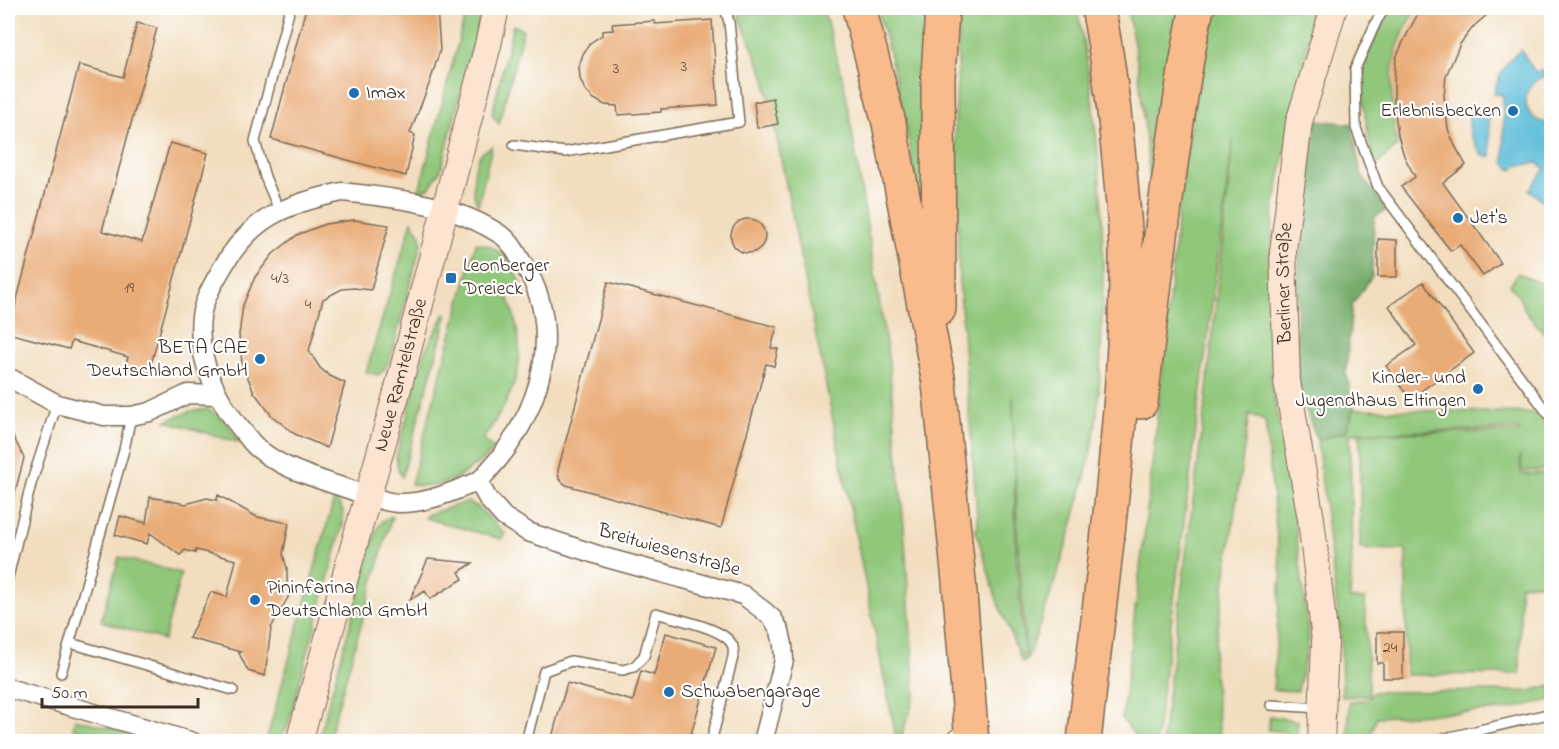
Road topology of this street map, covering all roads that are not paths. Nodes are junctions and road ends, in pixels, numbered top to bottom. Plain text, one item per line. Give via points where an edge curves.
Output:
1 (290, 8) edge
2 (496, 8) edge
3 (725, 8) edge
4 (859, 8) edge
5 (942, 8) edge
6 (1098, 8) edge
7 (1197, 8) edge
8 (1334, 8) edge
9 (1385, 8) edge
10 (514, 145) dead end
11 (279, 210) junction
12 (446, 210) junction
13 (8, 377) edge
14 (939, 383) junction
15 (217, 395) junction
16 (57, 404) junction
17 (131, 416) junction
18 (1551, 419) edge
19 (478, 481) junction
20 (369, 495) junction
21 (1109, 538) junction
22 (8, 577) edge
23 (70, 643) junction
24 (61, 673) dead end
25 (8, 688) edge
26 (233, 690) dead end
27 (1271, 705) dead end
28 (1323, 708) junction
29 (1551, 713) edge
30 (963, 735) edge
31 (1088, 739) edge
32 (193, 741) edge
33 (299, 741) edge
34 (526, 741) edge
35 (711, 741) edge
36 (763, 741) edge
37 (1321, 741) edge
38 (1429, 741) edge

1 - 11 lane via 255,141
2 - 12 main road, Neue Ramtelstraße
3 - 10 lane via 739,122 565,152
4 - 14 highway via 889,123
5 - 14 highway via 938,78
6 - 21 highway via 1115,104 1126,253 1120,409
7 - 21 highway via 1156,265 1138,421
8 - 28 main road, Berliner Straße via 1299,122 1283,251 1287,381 1311,519 1325,641
9 - 18 lane via 1355,69 1356,128 1378,187
11 - 12 street via 342,192 414,200
11 - 15 street via 254,226 232,250 211,287 201,316 202,348
12 - 19 street via 506,238 533,279 545,336 544,366 521,426
12 - 20 main road, Neue Ramtelstraße
13 - 16 street
14 - 30 highway via 959,581
15 - 17 street via 188,394 150,412
15 - 20 street via 259,450 316,479
16 - 17 street via 104,416
16 - 22 lane via 31,484
17 - 23 lane
19 - 20 street via 435,499 397,503
19 - 36 street, Breitwiesenstraße via 504,517 528,532 743,595 773,619 780,631 784,660
20 - 33 main road, Neue Ramtelstraße
21 - 31 highway via 1090,680
23 - 24 lane
23 - 26 lane
25 - 32 street
27 - 28 lane
28 - 37 main road, Berliner Straße
29 - 38 lane
34 - 35 lane via 544,671 571,661 623,670 634,667 644,656 656,613 716,631 733,648

